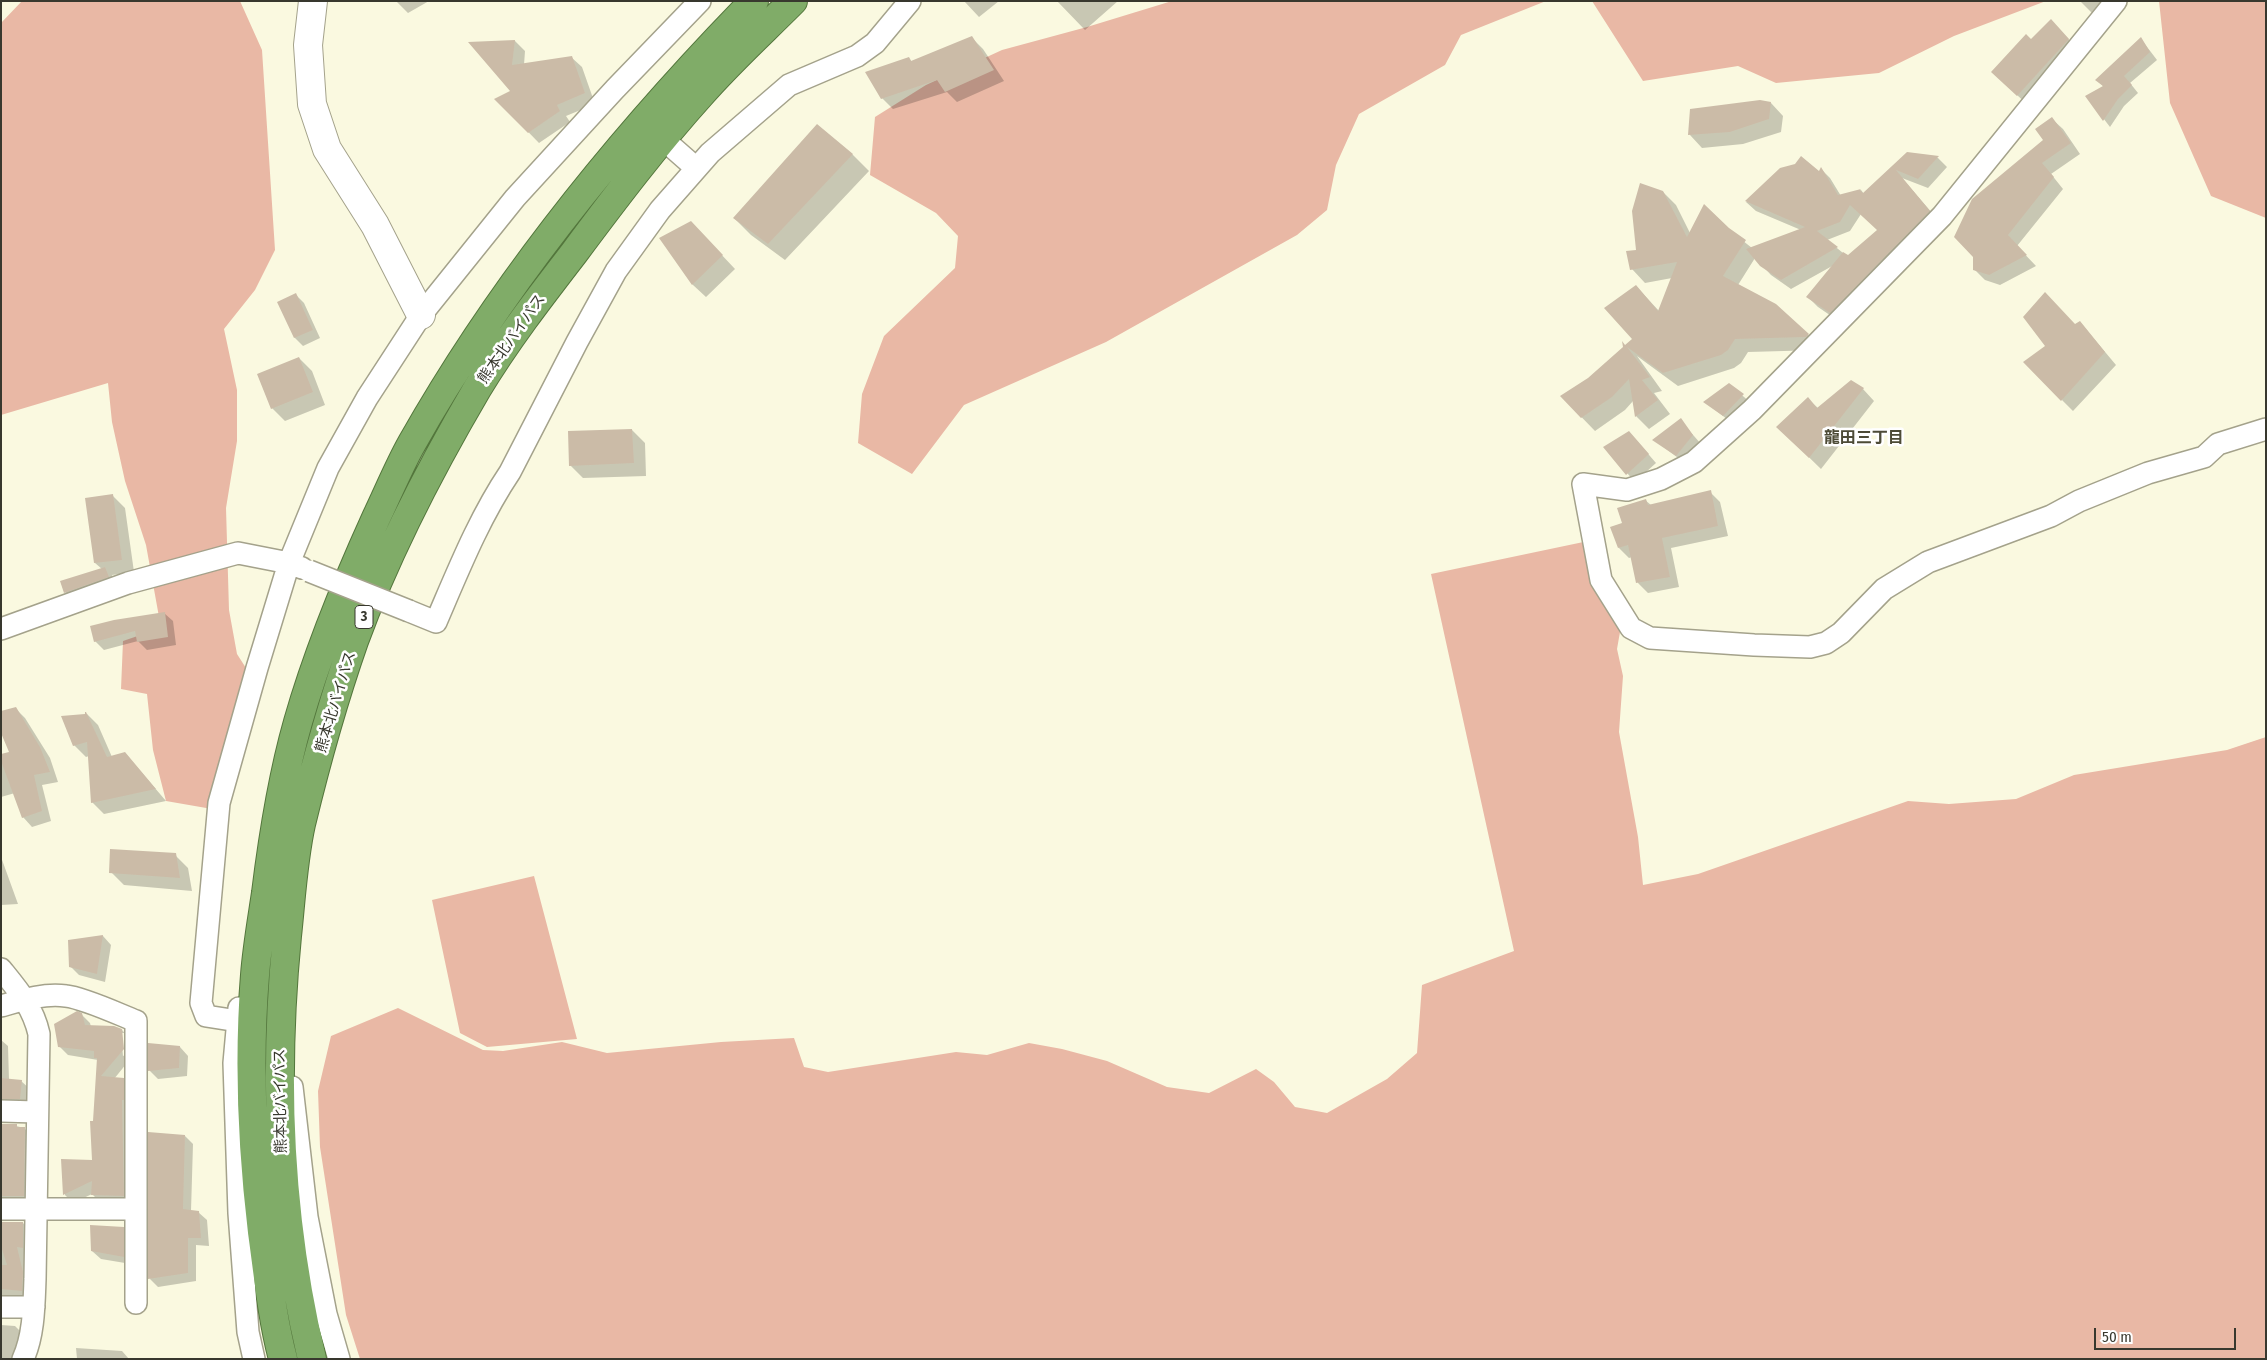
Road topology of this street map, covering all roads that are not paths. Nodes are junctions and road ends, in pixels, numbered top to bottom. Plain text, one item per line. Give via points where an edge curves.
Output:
1 (313, 1) edge
2 (700, 1) edge
3 (754, 1) edge
4 (793, 1) edge
5 (910, 1) edge
6 (2116, 1) edge
7 (663, 138) junction
8 (696, 168) junction
9 (421, 315) junction
10 (2266, 429) edge
11 (289, 563) junction
12 (1, 629) edge
13 (291, 751) junction
14 (292, 884) junction
15 (1, 969) edge
16 (25, 999) junction
17 (1, 1006) edge
18 (238, 1021) junction
19 (1, 1111) edge
20 (37, 1112) junction
21 (1, 1209) edge
22 (136, 1209) junction
23 (36, 1210) junction
24 (136, 1304) dead end
25 (1, 1307) edge
26 (34, 1307) junction
27 (23, 1359) edge
28 (254, 1359) edge
29 (283, 1359) edge
30 (312, 1359) edge
31 (339, 1359) edge

1 - 9 street via 308,45 312,104 327,149 375,225
2 - 9 street via 515,198
3 - 13 highway, 熊本北バイパス / 3 via 630,135 565,215 460,363 410,446 355,563 326,638
4 - 7 highway, 熊本北バイパス / 3 via 704,91
5 - 8 street via 874,43 857,56 789,85
6 - 10 street via 1942,216 1752,410 1694,462 1661,479 1627,490 1584,484 1601,580 1631,628 1650,638 1810,647 1826,643 1841,633 1884,589 1928,562 2051,516 2148,473 2204,457 2218,444
7 - 8 street
7 - 14 highway, 熊本北バイパス / 3 via 523,320 488,372 433,468 390,555 355,640 329,719 301,826
8 - 11 street, bridge via 660,210 616,271 497,491 436,622
9 - 11 street via 367,398 328,468
11 - 12 street via 238,553 128,583
11 - 18 street via 219,804 202,1003 206,1016
13 - 18 street via 271,808 255,870
13 - 29 highway, 熊本北バイパス / 3 via 272,844 255,976 252,1086 258,1193 274,1322
14 - 30 highway, 熊本北バイパス / 3 via 281,998 279,1086 284,1191 302,1317
14 - 31 street via 289,1018 293,1104 307,1216 326,1314
15 - 16 street
16 - 17 street
16 - 20 street via 35,1016 39,1034
16 - 22 street via 68,996 136,1021
18 - 28 street via 234,1063 239,1214 248,1332
19 - 20 street
20 - 23 street
21 - 23 street
22 - 23 street
22 - 24 street
23 - 26 street
25 - 26 street
26 - 27 street via 28,1348

